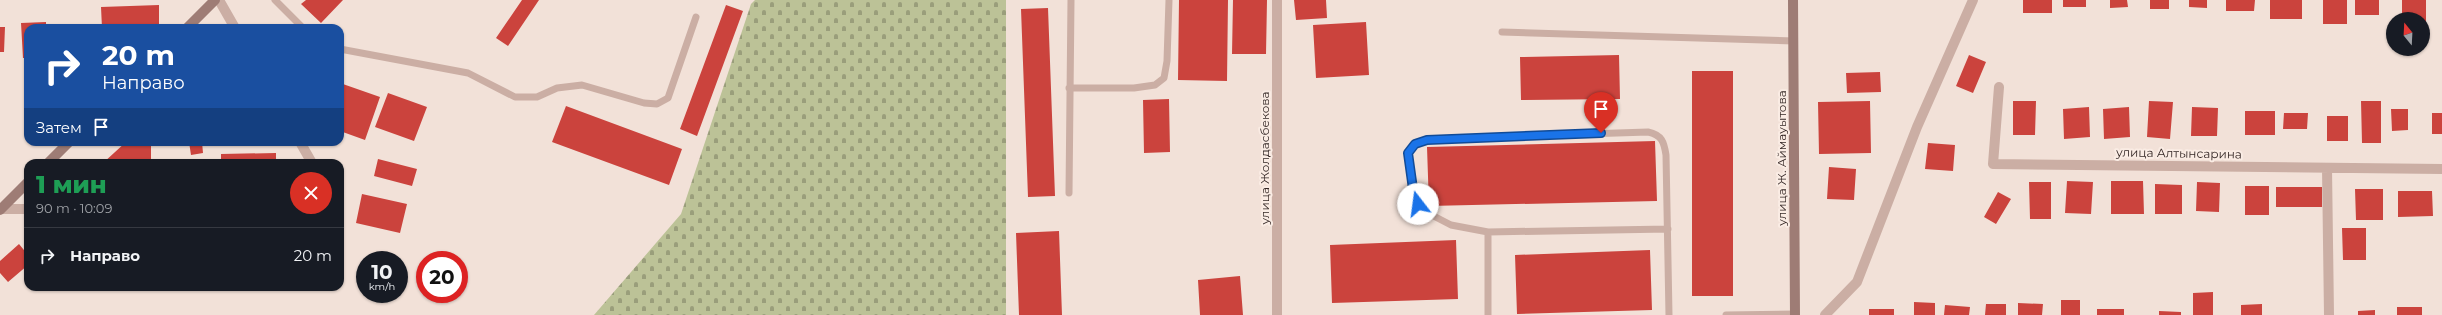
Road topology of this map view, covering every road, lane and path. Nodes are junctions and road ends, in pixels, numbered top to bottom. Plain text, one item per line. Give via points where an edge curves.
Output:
1 (215, 0) edge
2 (219, 0) edge
3 (275, 0) edge
4 (1071, 0) edge
5 (1168, 0) edge
6 (1277, 0) edge
7 (1794, 0) edge
8 (1973, 0) edge
9 (696, 17) dead end
10 (190, 24) edge
11 (234, 24) edge
12 (300, 24) edge
13 (1502, 32) dead end
14 (1794, 41) junction
15 (344, 50) edge
16 (1999, 87) dead end
17 (1069, 88) junction
18 (66, 146) edge
19 (302, 146) edge
20 (52, 159) edge
21 (310, 159) edge
22 (2327, 168) junction
23 (2442, 169) edge
24 (24, 186) edge
25 (1069, 193) dead end
26 (0, 209) edge
27 (24, 209) edge
28 (1668, 229) junction
29 (1488, 232) junction
30 (1795, 314) edge
31 (1277, 315) edge
32 (1488, 315) edge
33 (1669, 315) edge
34 (1726, 315) edge
35 (1826, 315) edge
36 (2329, 315) edge

1 - 10 street
2 - 11 street
3 - 12 lane
4 - 17 lane
5 - 17 lane via 1167,62 1164,78 1156,85 1134,88
6 - 31 street, улица Жолдасбекова
7 - 14 street, улица Ж. Аймауытова
8 - 35 street via 1917,127 1857,282
9 - 15 lane via 668,98 657,104 644,103 582,85 558,88 537,97 515,97 468,73
13 - 14 lane
14 - 30 street, улица Ж. Аймауытова
16 - 22 street, улица Алтынсарина via 1993,164
17 - 25 lane
18 - 20 street
19 - 21 street
22 - 23 street, улица Алтынсарина
22 - 36 street
24 - 26 street
26 - 27 street
28 - 29 lane
28 - 29 lane via 1666,155 1664,144 1656,133 1427,140 1415,144 1408,153 1413,189 1418,204 1424,211 1451,226
28 - 33 lane
29 - 32 lane
30 - 34 lane

